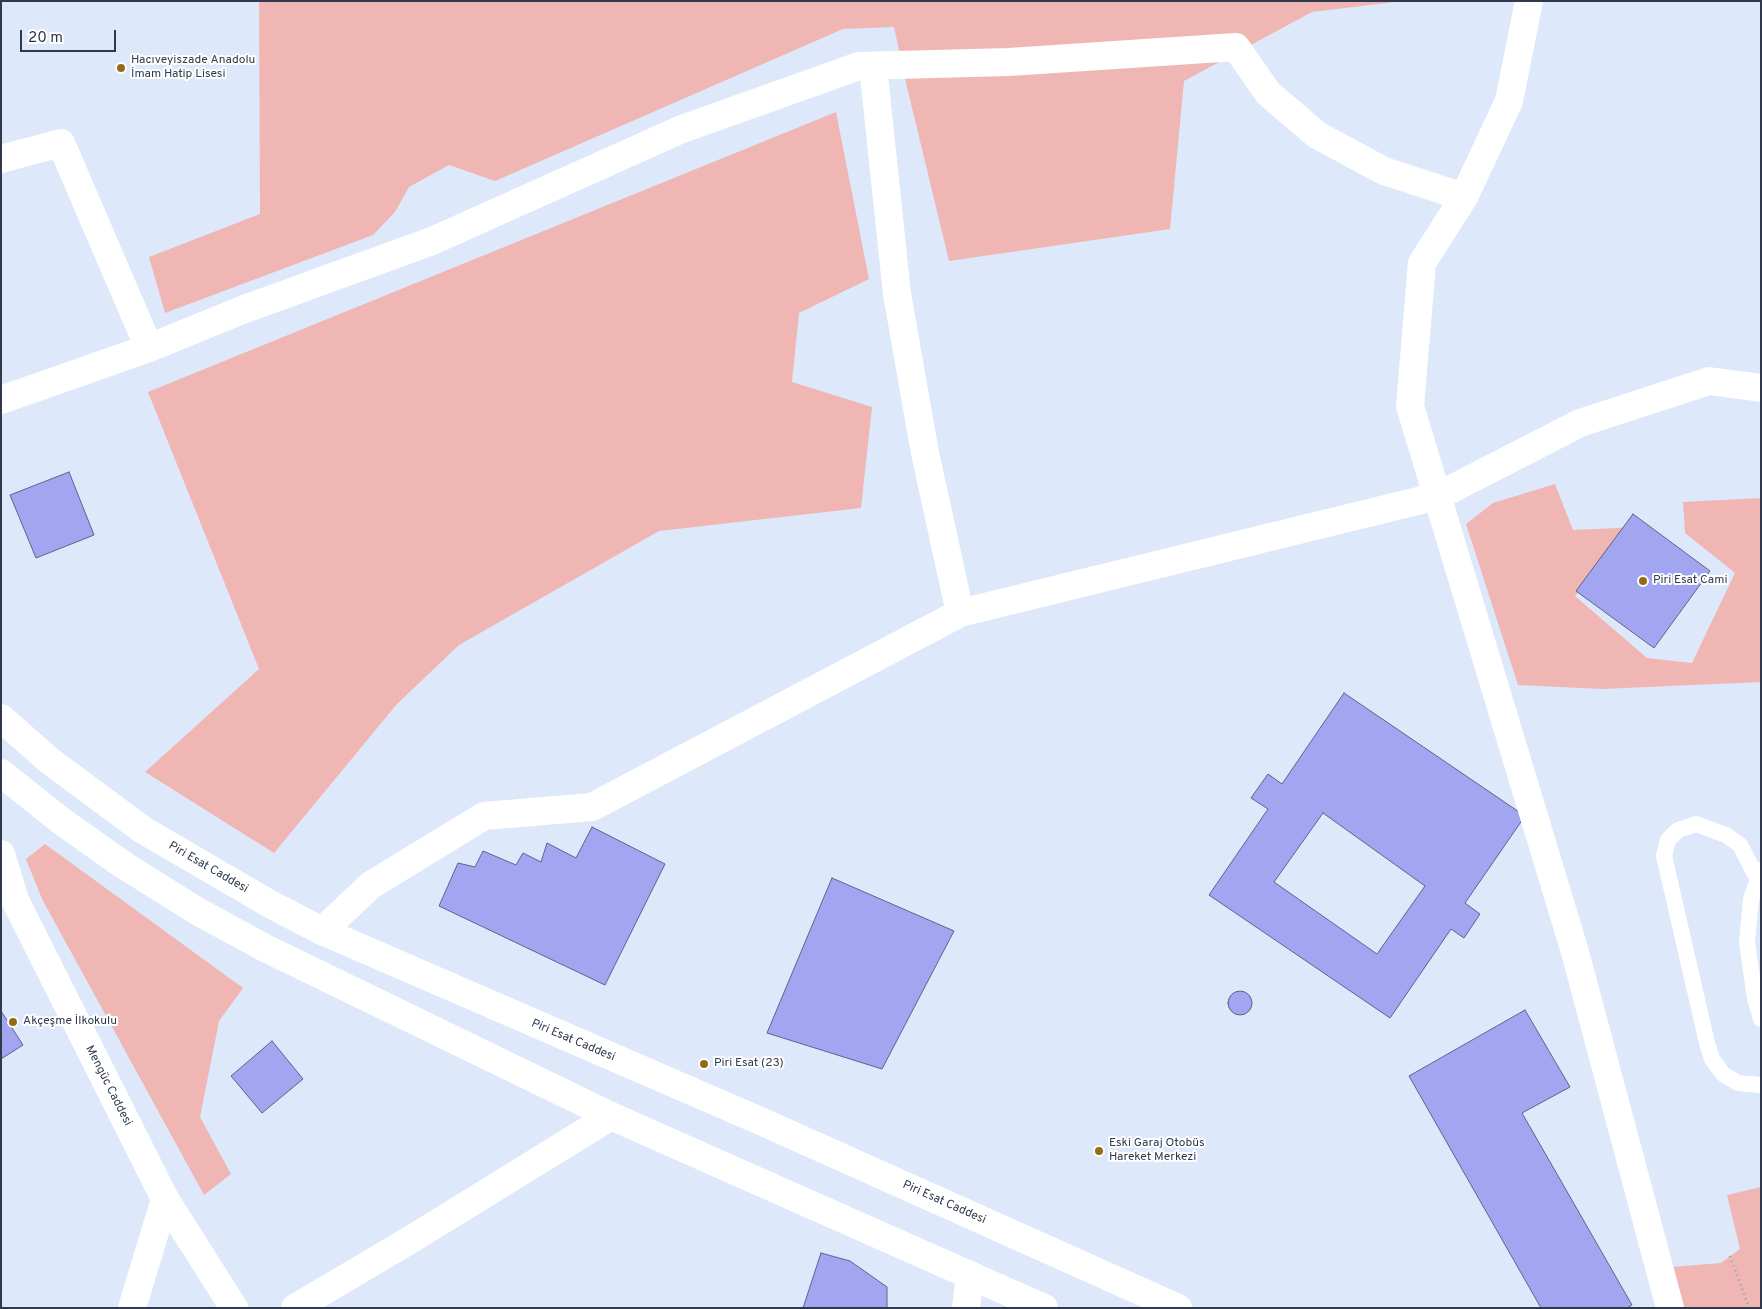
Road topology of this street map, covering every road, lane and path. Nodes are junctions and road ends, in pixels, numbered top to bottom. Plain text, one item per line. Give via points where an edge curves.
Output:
1 (1528, 1) edge
2 (873, 66) junction
3 (1, 159) edge
4 (1464, 197) junction
5 (149, 348) junction
6 (1761, 388) edge
7 (1, 400) edge
8 (1438, 496) junction
9 (960, 613) junction
10 (1, 718) edge
11 (1, 773) edge
12 (1, 854) edge
13 (1759, 874) edge
14 (322, 931) junction
15 (1761, 1019) edge
16 (1761, 1085) edge
17 (611, 1116) junction
18 (165, 1198) junction
19 (1730, 1256) dead end
20 (970, 1275) junction
21 (132, 1308) edge
22 (234, 1308) edge
23 (295, 1308) edge
24 (966, 1308) edge
25 (1044, 1308) edge
26 (1178, 1308) edge
27 (1670, 1308) edge
28 (1749, 1308) edge

1 - 4 street via 1509,101
2 - 4 street via 1009,62 1236,47 1268,93 1317,135 1384,171
2 - 5 street via 859,66 682,129 432,241 242,310
2 - 9 street via 897,294 925,454
3 - 5 street via 61,143
4 - 8 street via 1422,263 1421,272 1410,406
5 - 7 street
6 - 8 street via 1709,381 1580,423
8 - 9 street
8 - 27 street via 1575,952
9 - 14 street via 592,807 484,816 371,885
10 - 14 street, Piri Esat Caddesi via 50,761 143,830
11 - 17 street via 76,831 198,911 339,986
12 - 18 street, Mengüc Caddesi via 15,900
13 - 15 lane via 1748,916 1747,942
13 - 16 lane via 1740,845 1726,835 1696,824 1678,830 1668,840 1664,856 1712,1059 1723,1074 1738,1083
14 - 26 street, Piri Esat Caddesi
17 - 20 street
17 - 23 street
18 - 21 street
18 - 22 street, Mengüc Caddesi
19 - 28 path
20 - 24 street
20 - 25 street

